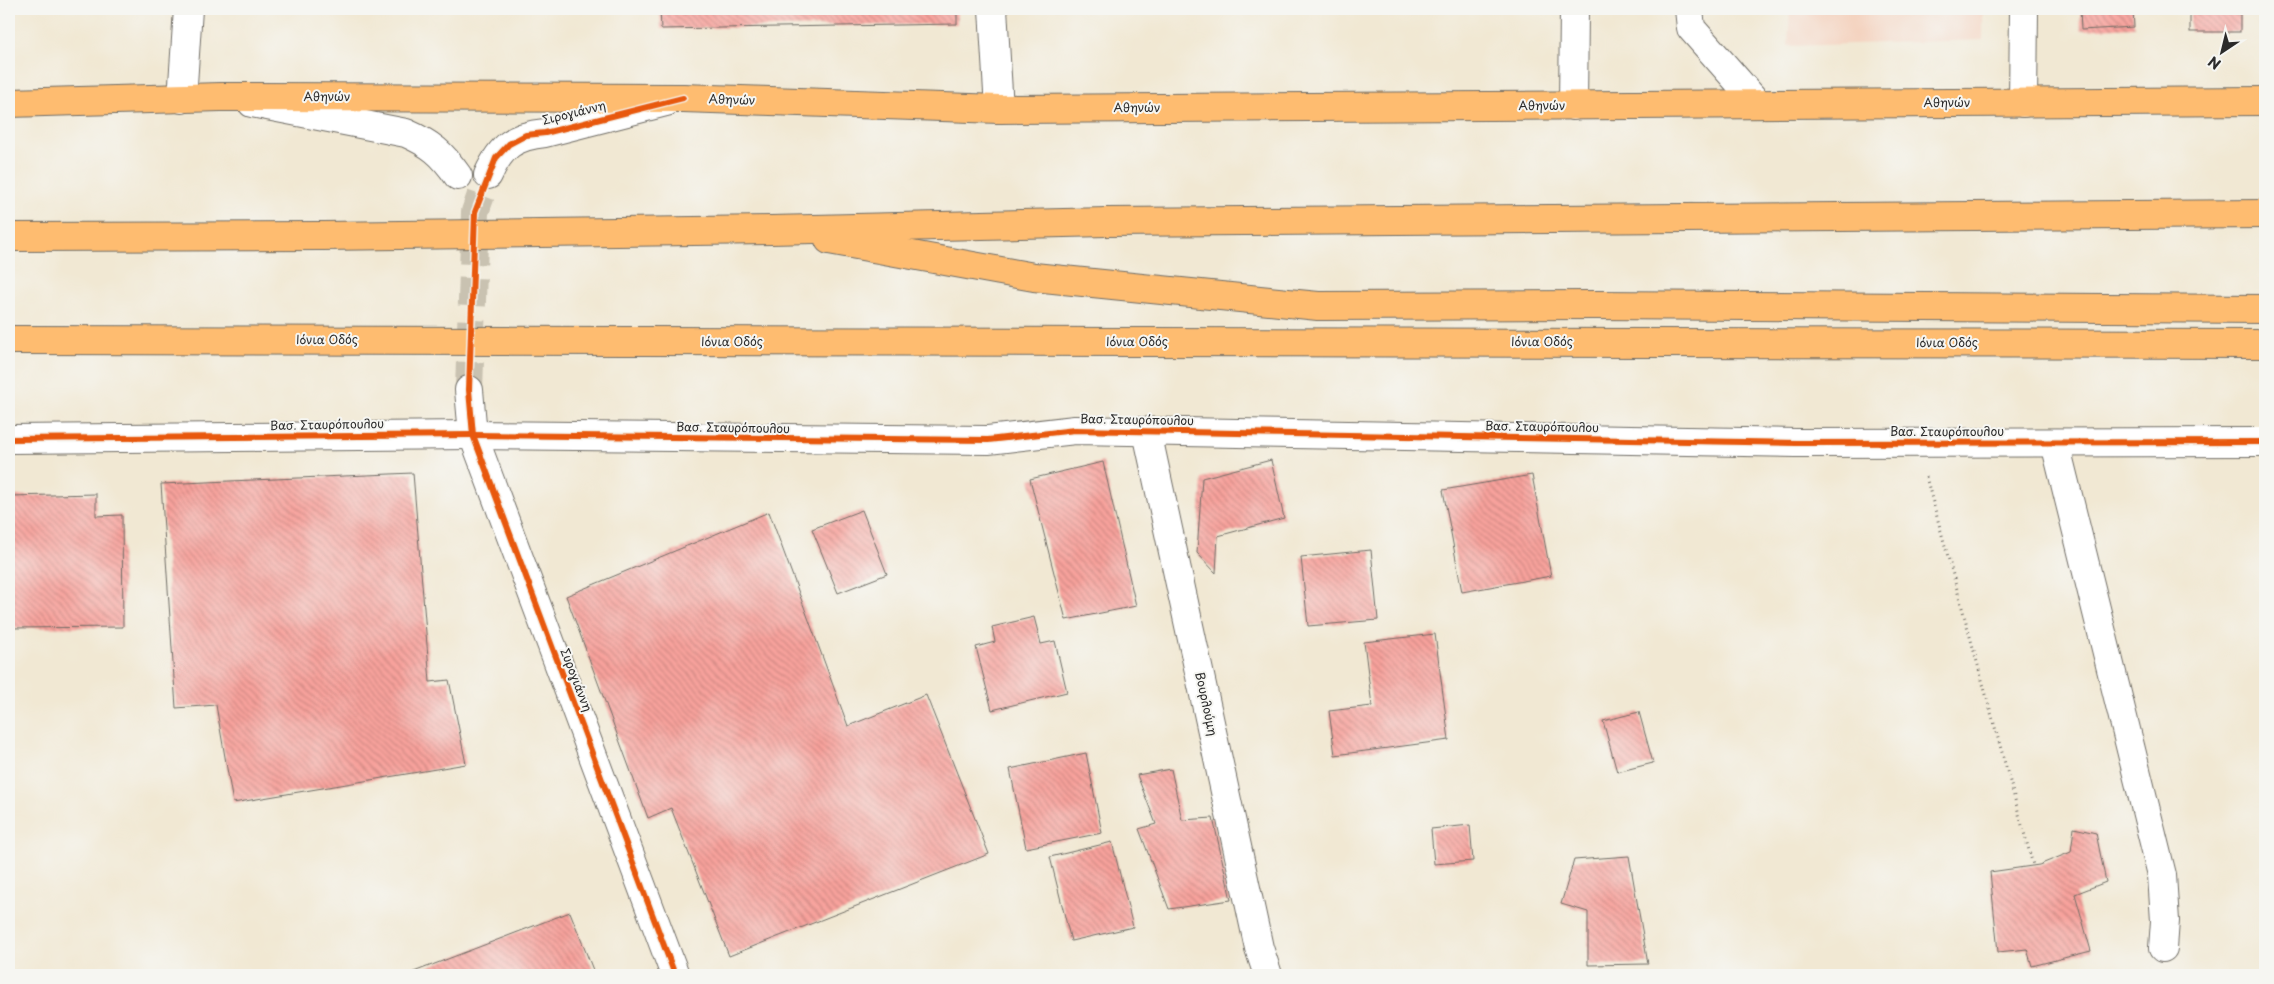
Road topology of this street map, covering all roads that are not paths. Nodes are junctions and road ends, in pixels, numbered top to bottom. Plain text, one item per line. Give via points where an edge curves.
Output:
1 (188, 9) edge
2 (993, 9) edge
3 (1574, 9) edge
4 (1689, 9) edge
5 (2024, 9) edge
6 (221, 97) junction
7 (683, 98) junction
8 (182, 99) junction
9 (2265, 101) edge
10 (9, 103) edge
11 (2023, 103) junction
12 (1758, 104) junction
13 (1573, 106) junction
14 (999, 108) junction
15 (488, 175) tunnel mouth
16 (458, 176) dead end
17 (2265, 214) edge
18 (771, 230) junction
19 (9, 237) edge
20 (2265, 309) edge
21 (9, 340) edge
22 (2265, 344) edge
23 (469, 390) tunnel mouth
24 (1147, 432) junction
25 (472, 435) junction
26 (9, 439) edge
27 (2265, 442) edge
28 (2055, 443) junction
29 (2163, 948) dead end
30 (676, 975) edge
31 (1268, 975) edge

1 - 8 street
2 - 14 street
3 - 13 street
4 - 12 street via 1692,28
5 - 11 street
6 - 7 main road, Αθηνών
6 - 8 main road, Αθηνών
6 - 16 street via 406,133 427,142
7 - 14 main road, Αθηνών
7 - 15 street, Σιρογιάννη via 526,135 509,144 496,158
8 - 10 main road, Αθηνών
9 - 11 main road, Αθηνών
11 - 12 main road, Αθηνών
12 - 13 main road, Αθηνών
13 - 14 main road, Αθηνών
17 - 18 main road via 1107,222
18 - 19 main road
18 - 20 main road via 1034,277 1318,306
21 - 22 main road, Ιόνια Οδός
23 - 25 street, Συρογιάννη
24 - 25 street, Βασ. Σταυρόπουλου via 1075,430 988,440
24 - 28 street, Βασ. Σταυρόπουλου
24 - 31 street, Βουρλούμη via 1259,948
25 - 26 street, Βασ. Σταυρόπουλου
25 - 30 street, Συρογιάννη
27 - 28 street, Βασ. Σταυρόπουλου
28 - 29 street via 2160,868 2165,899

